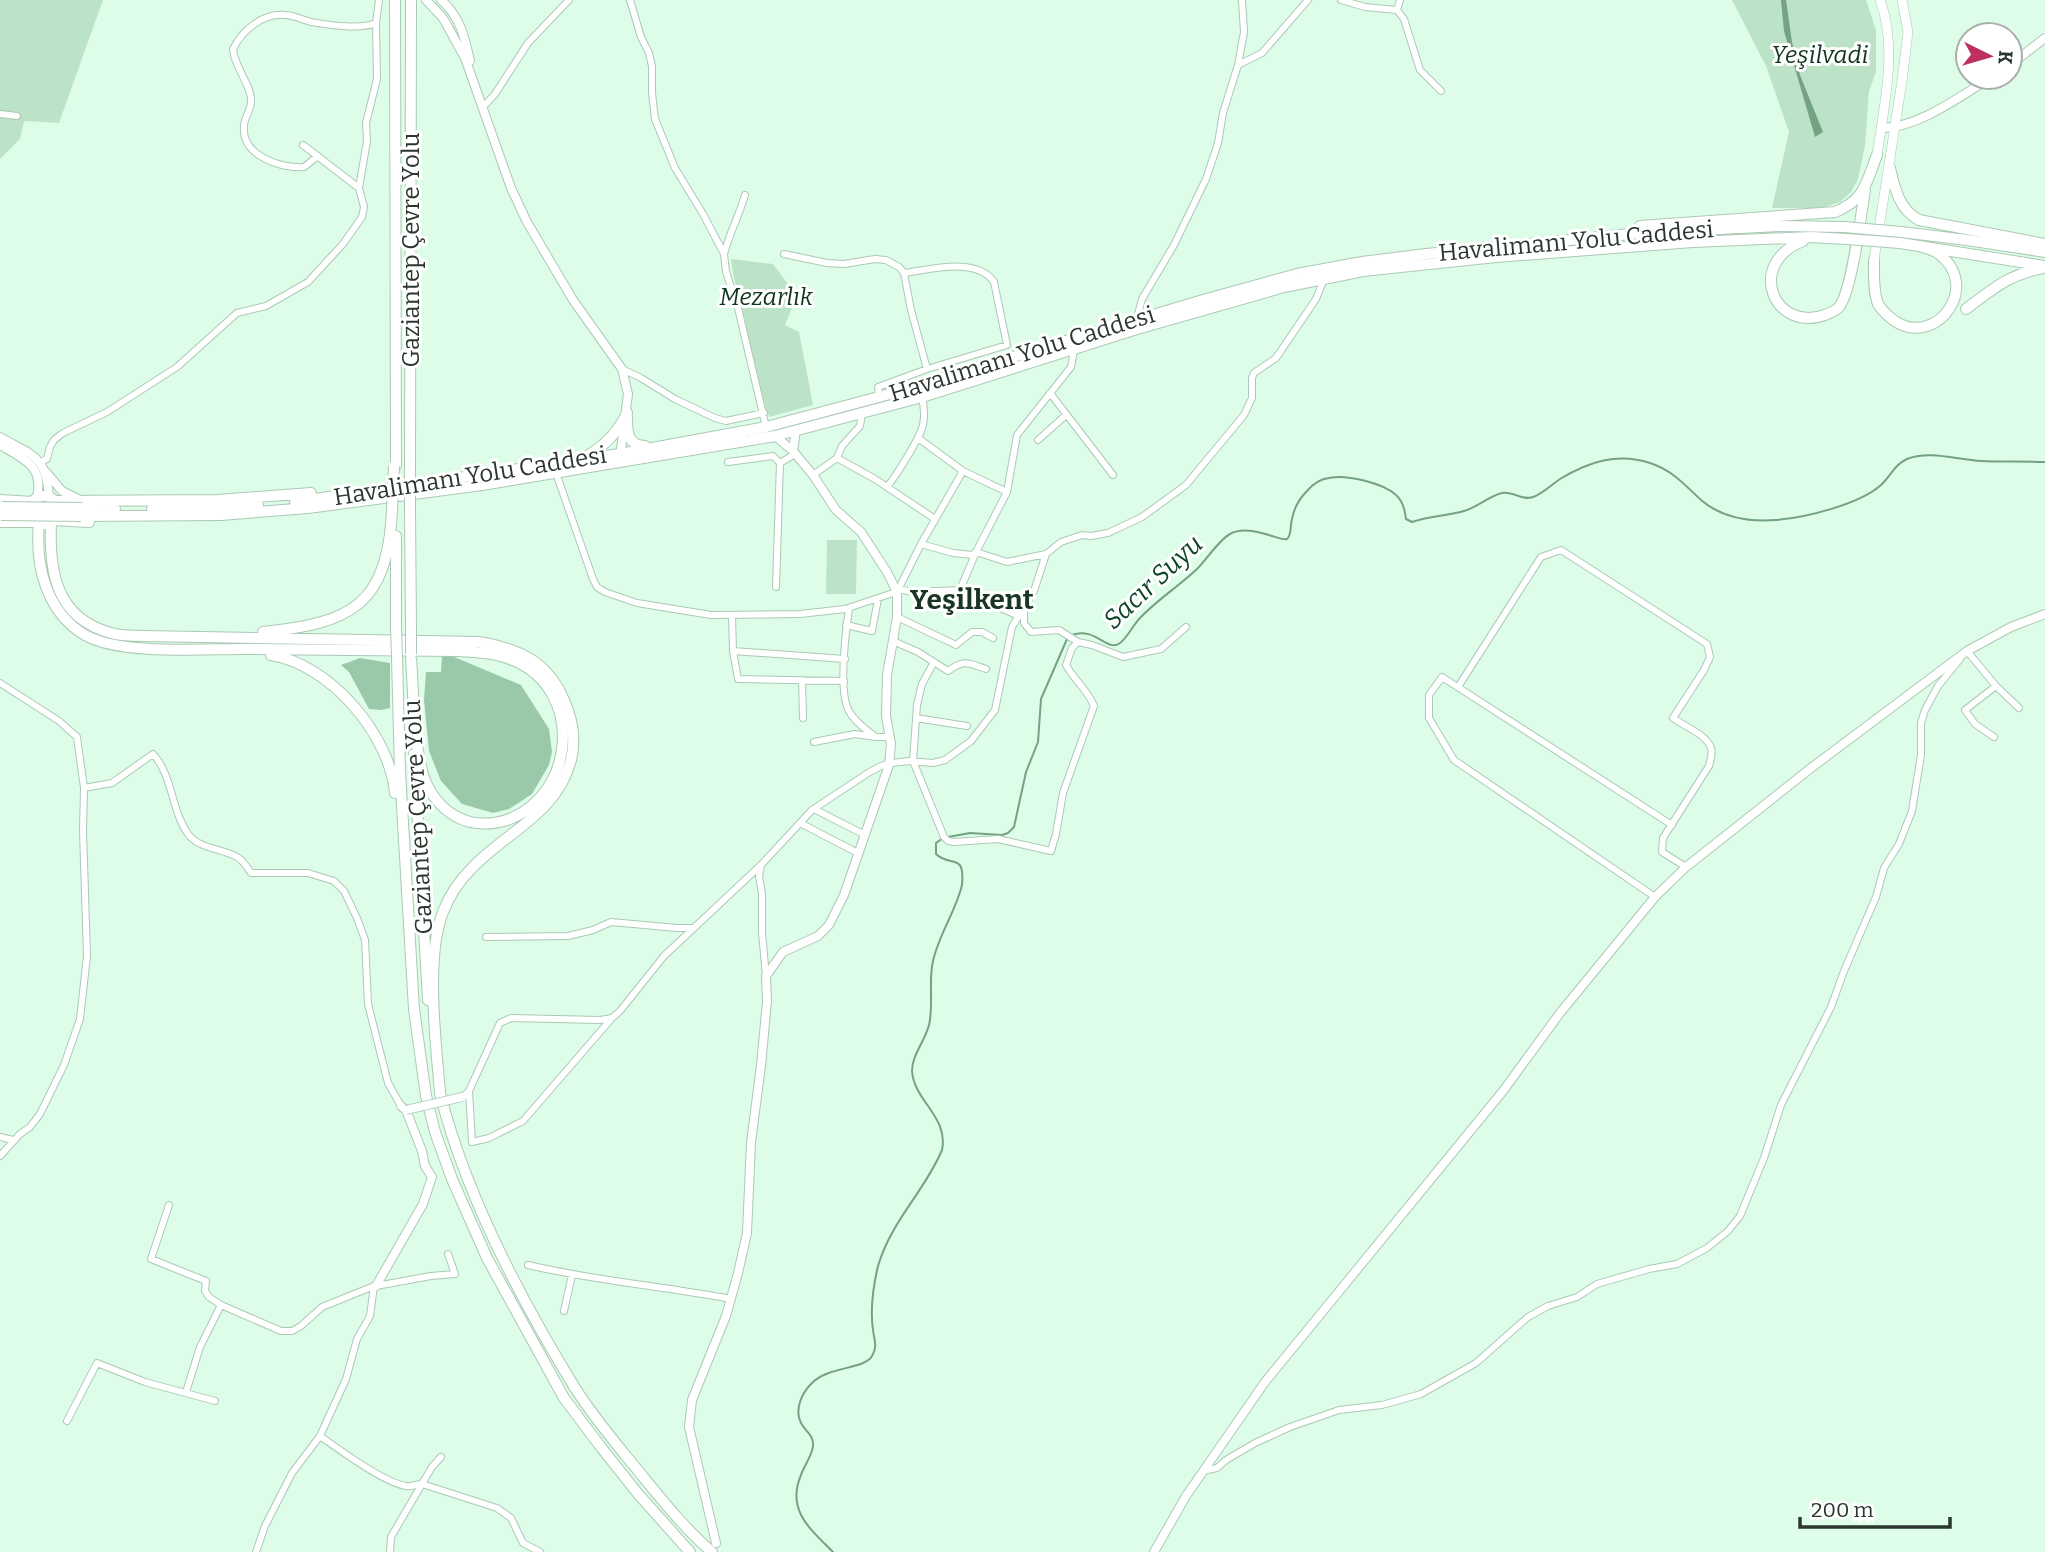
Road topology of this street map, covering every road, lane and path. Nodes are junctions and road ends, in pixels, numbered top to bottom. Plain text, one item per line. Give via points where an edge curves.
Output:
1 (379, 0) edge
2 (395, 0) edge
3 (426, 0) edge
4 (441, 0) edge
5 (559, 0) edge
6 (569, 0) edge
7 (630, 0) edge
8 (1242, 0) edge
9 (1308, 0) edge
10 (1341, 0) edge
11 (1400, 0) edge
12 (1880, 0) edge
13 (1902, 0) edge
14 (411, 2) edge
15 (558, 10) junction
16 (1397, 10) junction
17 (376, 23) junction
18 (2045, 38) edge
19 (2024, 54) edge
20 (1238, 65) junction
21 (475, 85) junction
22 (1969, 91) edge
23 (1441, 92) dead end
24 (483, 107) junction
25 (0, 114) edge
26 (17, 116) dead end
27 (1881, 128) junction
28 (1895, 128) junction
29 (303, 145) dead end
30 (1877, 155) joint
31 (318, 156) junction
32 (1890, 168) junction
33 (359, 188) junction
34 (1865, 188) junction
35 (745, 195) dead end
36 (1811, 237) junction
37 (1900, 238) junction
38 (1522, 244) junction
39 (2045, 244) edge
40 (1919, 246) junction
41 (2045, 253) edge
42 (724, 254) junction
43 (784, 254) dead end
44 (1874, 260) joint
45 (2045, 267) edge
46 (904, 273) junction
47 (1324, 278) junction
48 (1966, 309) dead end
49 (1138, 318) junction
50 (1074, 350) junction
51 (622, 369) junction
52 (927, 369) junction
53 (1050, 393) junction
54 (880, 397) junction
55 (922, 397) junction
56 (627, 413) junction
57 (764, 413) junction
58 (862, 413) junction
59 (1066, 415) junction
60 (766, 427) junction
61 (796, 430) junction
62 (775, 436) junction
63 (0, 437) edge
64 (918, 438) junction
65 (1038, 440) dead end
66 (0, 445) edge
67 (665, 446) junction
68 (794, 452) junction
69 (837, 458) junction
70 (616, 459) junction
71 (575, 460) junction
72 (728, 461) dead end
73 (40, 462) junction
74 (780, 463) junction
75 (45, 471) junction
76 (963, 471) junction
77 (556, 473) junction
78 (813, 475) junction
79 (1113, 475) dead end
80 (887, 487) junction
81 (1007, 492) junction
82 (52, 499) junction
83 (35, 500) junction
84 (349, 503) junction
85 (82, 508) junction
86 (394, 510) junction
87 (0, 511) edge
88 (935, 519) junction
89 (45, 522) junction
90 (921, 544) junction
91 (976, 552) junction
92 (1046, 554) junction
93 (776, 587) dead end
94 (960, 590) junction
95 (897, 592) junction
96 (878, 598) junction
97 (1024, 607) junction
98 (849, 608) junction
99 (2045, 614) edge
100 (732, 615) junction
101 (1019, 615) junction
102 (897, 617) junction
103 (846, 625) junction
104 (1186, 627) dead end
105 (185, 636) junction
106 (993, 638) dead end
107 (1074, 639) junction
108 (893, 641) junction
109 (184, 649) junction
110 (733, 651) junction
111 (1965, 652) junction
112 (411, 657) junction
113 (845, 659) junction
114 (934, 662) junction
115 (986, 669) dead end
116 (802, 680) junction
117 (844, 681) junction
118 (0, 682) edge
119 (1996, 686) junction
120 (1458, 687) junction
121 (2018, 708) dead end
122 (803, 718) dead end
123 (916, 718) junction
124 (967, 726) dead end
125 (876, 737) junction
126 (890, 737) junction
127 (1994, 737) dead end
128 (814, 742) dead end
129 (913, 761) junction
130 (889, 765) junction
131 (84, 788) junction
132 (814, 809) junction
133 (800, 823) junction
134 (1672, 825) junction
135 (865, 835) junction
136 (858, 853) junction
137 (761, 865) junction
138 (1686, 867) junction
139 (1655, 897) junction
140 (694, 928) junction
141 (485, 937) dead end
142 (765, 976) junction
143 (414, 1009) junction
144 (612, 1018) junction
145 (440, 1092) junction
146 (465, 1094) junction
147 (404, 1108) junction
148 (0, 1137) edge
149 (13, 1140) junction
150 (0, 1156) edge
151 (169, 1205) dead end
152 (448, 1254) dead end
153 (528, 1265) dead end
154 (572, 1275) junction
155 (376, 1286) joint
156 (731, 1299) junction
157 (221, 1305) junction
158 (564, 1311) dead end
159 (186, 1392) junction
160 (215, 1401) dead end
161 (67, 1421) dead end
162 (320, 1436) junction
163 (442, 1457) dead end
164 (1203, 1471) junction
165 (422, 1484) junction
166 (714, 1548) edge
167 (256, 1552) edge
168 (390, 1552) edge
169 (540, 1552) edge
170 (690, 1552) edge
171 (1154, 1552) edge

1 - 17 street
2 - 86 highway, Gaziantep Çevre Yolu, bridge
3 - 21 street via 450,29
4 - 21 street via 459,22
5 - 15 street
6 - 15 street
7 - 42 street via 652,66 654,119 675,168
8 - 20 street via 1244,32
9 - 20 street via 1262,53
10 - 16 street
11 - 16 street
12 - 27 main road via 1888,27 1889,58
13 - 28 main road via 1908,32
14 - 112 highway, Gaziantep Çevre Yolu, bridge
15 - 24 street via 521,52
16 - 23 street via 1420,70
17 - 31 street via 355,27 278,15 252,26 233,49 252,101 243,129 251,148 265,159 291,167 304,167
17 - 33 street via 377,79 366,123
18 - 19 street
20 - 49 street via 1206,179 1142,299
21 - 24 street
22 - 28 street
24 - 51 street via 527,222 573,300
25 - 26 street
27 - 28 street
27 - 30 main road
28 - 32 main road
29 - 31 street
30 - 34 highway
31 - 33 street
32 - 39 highway via 1898,197 1919,220
32 - 44 main road
33 - 73 street via 362,218 308,282 266,306 237,313 177,367 107,412 63,433 54,440 47,459
34 - 36 highway via 1849,286 1839,307 1809,318 1780,306 1770,279 1778,257
34 - 38 highway via 1857,200 1835,212 1633,227
35 - 42 street
36 - 37 highway, Havalimanı Yolu Caddesi, bridge
36 - 47 highway, Havalimanı Yolu Caddesi via 1496,257
37 - 38 highway, Havalimanı Yolu Caddesi, bridge via 1844,227 1779,226
37 - 40 highway, Havalimanı Yolu Caddesi
37 - 41 highway, Havalimanı Yolu Caddesi via 1967,240
38 - 49 highway, Havalimanı Yolu Caddesi via 1297,274
40 - 44 highway via 1937,252 1953,270 1956,281 1954,302 1932,323 1914,328 1890,318 1878,303
40 - 45 highway, Havalimanı Yolu Caddesi
42 - 57 street
43 - 46 street via 836,263 886,260
45 - 48 highway via 2008,278
46 - 52 street
46 - 52 street via 972,268 990,275 994,282 1007,345
47 - 50 highway, Havalimanı Yolu Caddesi
47 - 92 street via 1316,299 1276,358 1254,373 1252,398 1244,415 1186,485 1142,517 1108,533 1061,542
49 - 54 highway, Havalimanı Yolu Caddesi
50 - 53 street via 1071,367
50 - 55 highway, Havalimanı Yolu Caddesi
51 - 56 street
51 - 57 street via 715,418 726,421
52 - 54 street via 878,387
53 - 59 street
53 - 81 street via 1017,435
54 - 60 highway, Havalimanı Yolu Caddesi
55 - 58 highway, Havalimanı Yolu Caddesi
55 - 64 street
56 - 67 highway via 630,441
56 - 70 street
56 - 71 highway via 601,448
57 - 60 street
58 - 61 highway, Havalimanı Yolu Caddesi
58 - 69 street via 860,426
59 - 65 street
59 - 79 street
60 - 67 highway, Havalimanı Yolu Caddesi
61 - 62 highway, Havalimanı Yolu Caddesi
61 - 68 street
62 - 68 street
62 - 70 highway, Havalimanı Yolu Caddesi
63 - 73 street
64 - 76 street
64 - 80 street
66 - 83 street via 37,471 40,486
67 - 70 highway, Havalimanı Yolu Caddesi
68 - 74 street
68 - 78 street
69 - 78 street
69 - 80 street
70 - 71 highway, Havalimanı Yolu Caddesi
70 - 77 highway, Havalimanı Yolu Caddesi
71 - 85 highway, Havalimanı Yolu Caddesi via 307,501
72 - 74 street via 773,456
73 - 75 street
74 - 93 street
75 - 82 street
75 - 85 street
76 - 81 street
76 - 88 street
77 - 84 highway, Havalimanı Yolu Caddesi
77 - 100 street via 597,587 637,603
78 - 95 street via 835,510 861,532
80 - 88 street
81 - 91 street
82 - 83 highway
82 - 85 highway
82 - 89 highway via 57,512
83 - 87 highway
83 - 89 highway via 30,514
84 - 85 highway, Havalimanı Yolu Caddesi via 221,515
84 - 89 highway via 318,512 257,519
85 - 87 highway, Havalimanı Yolu Caddesi, bridge
86 - 105 highway via 382,572 362,601 346,614 281,630
86 - 143 highway, Gaziantep Çevre Yolu, bridge via 400,772
87 - 89 highway
88 - 90 street
89 - 105 highway via 54,580 72,610 85,621 122,635
89 - 109 highway via 39,560 50,597 68,621 84,634 111,644
90 - 91 street via 960,555
90 - 95 street
91 - 92 street via 1007,562
91 - 94 street
92 - 97 street
94 - 95 street
94 - 101 street
95 - 96 street
95 - 102 street
96 - 98 street
96 - 103 street via 872,631
97 - 101 street
97 - 107 street via 1024,623 1031,632 1059,630
98 - 100 street
98 - 103 street
99 - 111 street
100 - 110 street
101 - 129 street via 1012,627 995,710 971,741 945,760
102 - 106 street via 956,645 972,632
102 - 108 street
103 - 113 street
104 - 107 street via 1161,649 1123,657
105 - 145 highway via 479,642 519,652 549,674 559,689 569,710 573,743 562,785 537,814 473,866 442,914 434,971
107 - 129 street via 1066,665 1094,706 1063,793 1051,850 998,839 946,839
108 - 114 street
108 - 126 street via 887,675
109 - 112 highway via 457,651 515,661 541,680 551,694 562,728 558,767 533,807 497,823 479,824 452,814 434,796 419,752
109 - 143 highway via 259,653 294,661 333,686 377,739 394,787
110 - 113 street
110 - 116 street via 738,679
111 - 119 street
111 - 138 street
111 - 164 street via 1925,710 1912,811 1884,868 1831,1007 1781,1105 1740,1216 1728,1231 1677,1264 1597,1284 1577,1297 1548,1306 1528,1317 1476,1363 1421,1394 1382,1405 1339,1409 1255,1443 1217,1468
112 - 145 highway, Gaziantep Çevre Yolu via 428,1008
113 - 117 street
114 - 115 street via 948,671 964,662
114 - 123 street via 922,684
116 - 117 street
116 - 122 street
117 - 125 street via 848,709
118 - 131 street via 77,737
119 - 121 street
119 - 127 street via 1965,710
120 - 134 street
120 - 134 street via 1541,557 1562,550 1696,636 1707,644 1710,657 1673,718 1704,739 1712,755
120 - 139 street via 1442,677 1429,695 1429,718 1454,760
123 - 124 street
123 - 129 street
125 - 126 street
125 - 128 street via 855,734
126 - 130 street
129 - 130 street
130 - 132 street
130 - 135 street
131 - 147 street via 112,783 153,754 192,838 240,858 251,873 308,873 334,881 365,940 368,1004 388,1083
131 - 149 street via 87,956 80,1019 40,1114
132 - 133 street
132 - 135 street
133 - 136 street
133 - 137 street
134 - 138 street via 1663,838 1662,852
135 - 136 street
136 - 142 street via 829,925 818,936 783,952
137 - 140 street
137 - 142 street
138 - 139 street
139 - 164 street via 1265,1382
140 - 141 street via 611,922 568,936
140 - 144 street
142 - 156 street via 767,1001 751,1142 747,1233
143 - 170 highway, Gaziantep Çevre Yolu via 435,1132 487,1258 564,1398
144 - 146 street via 511,1018 500,1023
144 - 146 street via 523,1121 472,1142
145 - 166 highway, Gaziantep Çevre Yolu via 466,1173 500,1252 576,1389 650,1486 690,1532
146 - 147 street, bridge
147 - 155 street via 432,1177 424,1204
148 - 149 street
149 - 150 street
151 - 157 street via 151,1259 206,1281 205,1291
152 - 155 street via 455,1274
153 - 154 street
154 - 156 street
154 - 158 street
156 - 166 street via 692,1400 689,1427
157 - 159 street via 200,1347
157 - 162 street via 281,1331 292,1331 322,1307 374,1286 370,1316
159 - 160 street
159 - 161 street via 96,1363
162 - 165 street via 387,1478 407,1486
162 - 167 street via 292,1473
163 - 165 street
164 - 171 street
165 - 168 street via 391,1537
165 - 169 street via 497,1508 511,1518 523,1543

